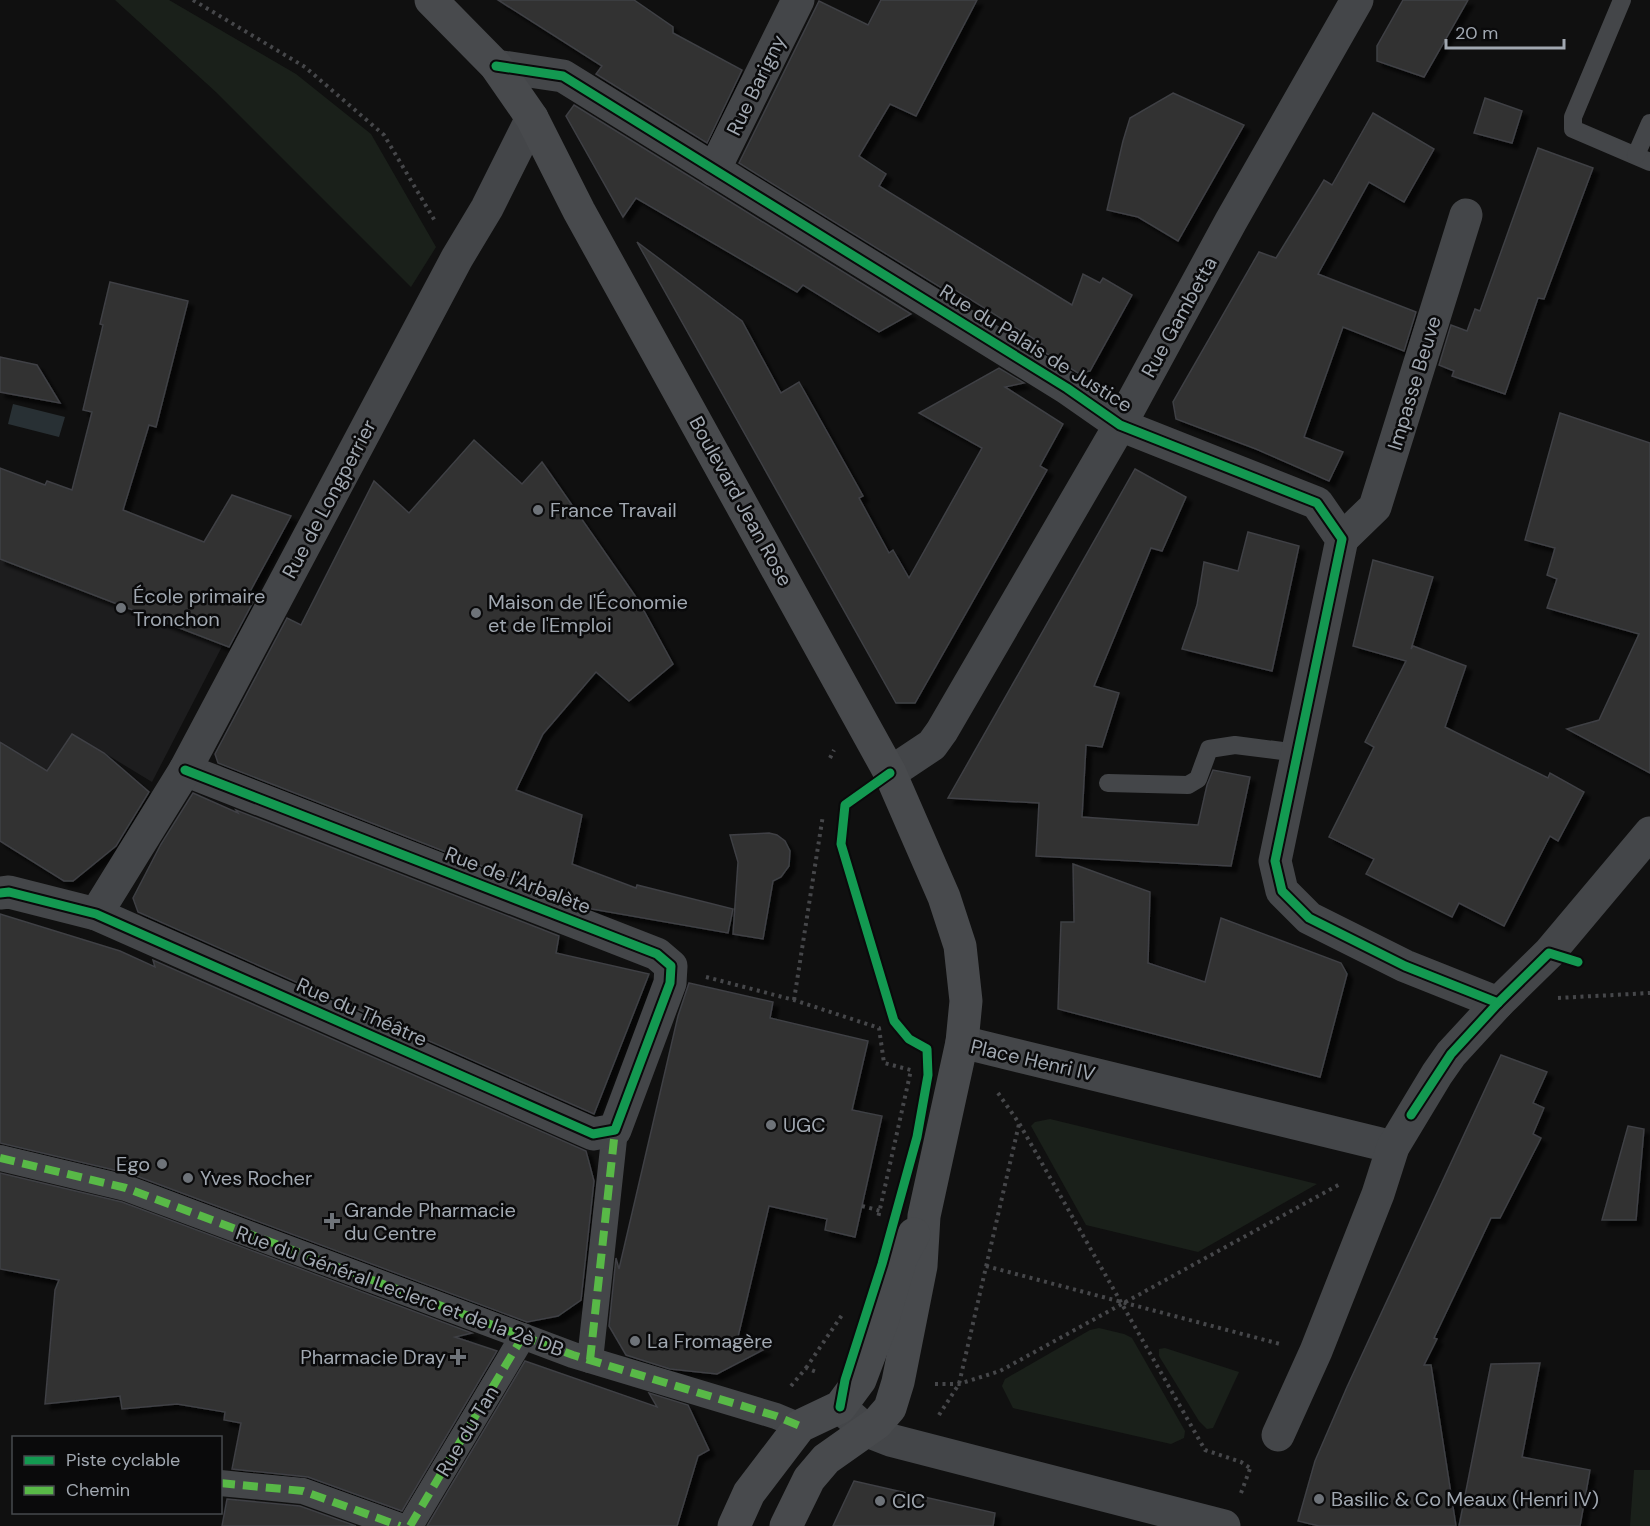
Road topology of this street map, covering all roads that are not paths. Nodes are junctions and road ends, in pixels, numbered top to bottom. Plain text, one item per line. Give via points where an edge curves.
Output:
1 (431, 0) edge
2 (798, 0) edge
3 (1357, 0) edge
4 (1622, 0) edge
5 (496, 66) junction
6 (532, 118) junction
7 (1650, 123) edge
8 (1643, 159) edge
9 (714, 170) junction
10 (1466, 215) dead end
11 (1120, 425) junction
12 (1342, 539) junction
13 (1298, 753) junction
14 (890, 772) junction
15 (182, 776) junction
16 (1108, 783) dead end
17 (1650, 833) edge
18 (0, 893) edge
19 (96, 914) junction
20 (1498, 1003) junction
21 (962, 1042) junction
22 (615, 1130) junction
23 (0, 1158) edge
24 (1390, 1158) junction
25 (924, 1216) junction
26 (524, 1336) junction
27 (590, 1360) junction
28 (840, 1407) junction
29 (800, 1426) junction
30 (867, 1431) junction
31 (1278, 1435) road end
32 (222, 1483) edge
33 (1231, 1513) edge
34 (400, 1526) edge
35 (410, 1526) edge
36 (734, 1526) edge
37 (786, 1526) edge

1 - 5 main road, Boulevard Jean Rose
2 - 9 street, Rue Barigny
3 - 11 street, Rue Gambetta
4 - 8 lane via 1573,117 1574,129
5 - 6 main road, Boulevard Jean Rose
5 - 9 street, Rue du Palais de Justice via 563,76
6 - 14 main road, Boulevard Jean Rose via 579,211
6 - 15 street, Rue de Longperrier
7 - 8 lane
9 - 11 street, Rue du Palais de Justice via 1067,388
10 - 12 street, Impasse Beuve via 1375,507
11 - 12 street, Rue du Palais de Justice via 1317,503
11 - 14 street, Rue Gambetta via 942,731 932,746
12 - 13 street
13 - 16 lane via 1234,746 1209,749 1198,779 1188,785
13 - 20 street via 1275,861 1282,891 1309,918 1405,966
14 - 21 main road, Boulevard Jean Rose via 944,897 960,946 966,1001
15 - 19 street, Rue de Longperrier
15 - 22 street, Rue de l'Arbalète via 657,954 671,966 670,983
17 - 20 street via 1549,953
18 - 19 street
19 - 22 street, Rue du Théâtre via 593,1134
20 - 24 street via 1450,1054
21 - 24 street, Place Henri IV
21 - 25 main road, Place Henri IV
22 - 27 street
23 - 26 street, Rue du Général Leclerc et de la 2è DB via 126,1188
24 - 31 street via 1316,1351
25 - 28 main road via 901,1258 860,1380
25 - 30 main road, Place Henri IV via 921,1266 898,1382 890,1408
26 - 27 street, Rue du Général Leclerc et de la 2è DB
26 - 35 street, Rue du Tan
27 - 29 street, Rue du Général Leclerc et de la 2è DB
28 - 29 main road
28 - 30 street
29 - 36 main road via 750,1493
30 - 33 street via 922,1449
30 - 37 main road, Place Henri IV via 826,1459 809,1479
32 - 34 street via 303,1491

